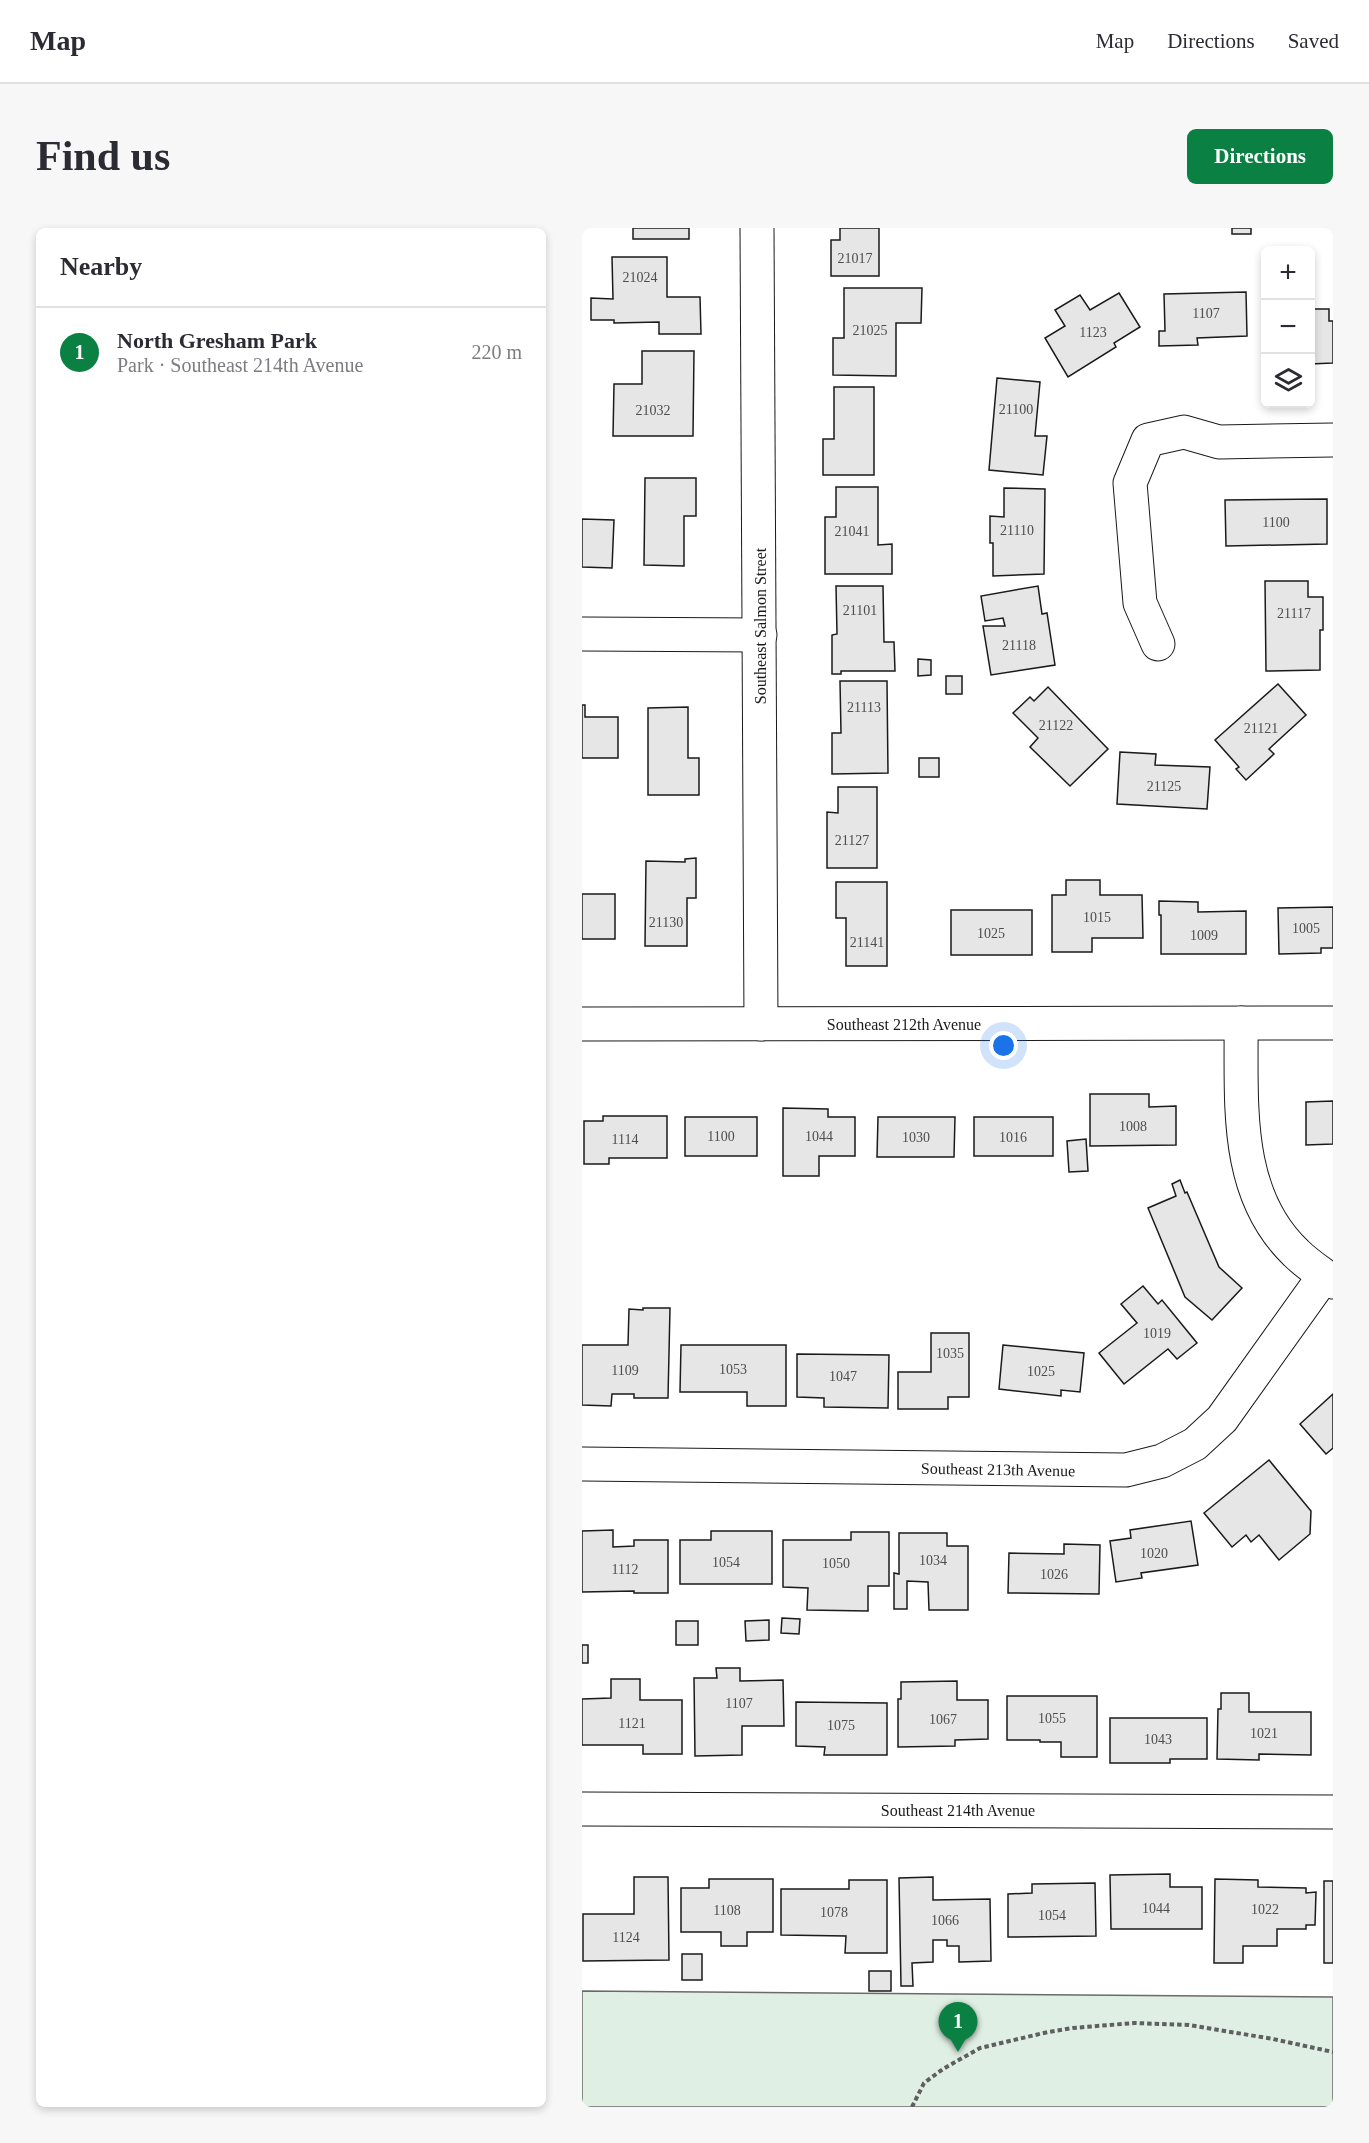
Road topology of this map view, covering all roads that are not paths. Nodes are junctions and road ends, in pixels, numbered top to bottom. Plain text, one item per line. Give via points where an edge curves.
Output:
1 (757, 228) edge
2 (1333, 440) edge
3 (582, 634) edge
4 (760, 635) junction
5 (1158, 644) dead end
6 (1240, 1023) junction
7 (1333, 1023) edge
8 (582, 1024) edge
9 (760, 1024) junction
10 (1329, 1279) edge
11 (582, 1464) edge
12 (582, 1809) edge
13 (1333, 1812) edge

1 - 4 street, Southeast Salmon Street
2 - 5 street via 1219,442 1184,432 1148,441 1130,483 1140,603
3 - 4 street
4 - 9 street, Southeast Salmon Street
6 - 7 street, Southeast 212th Avenue
6 - 9 street, Southeast 212th Avenue
6 - 10 street via 1245,1154 1255,1189 1272,1224 1296,1253
8 - 9 street, Southeast 212th Avenue
10 - 11 street, Southeast 213th Avenue via 1222,1419 1195,1444 1153,1464 1126,1470
12 - 13 street, Southeast 214th Avenue

